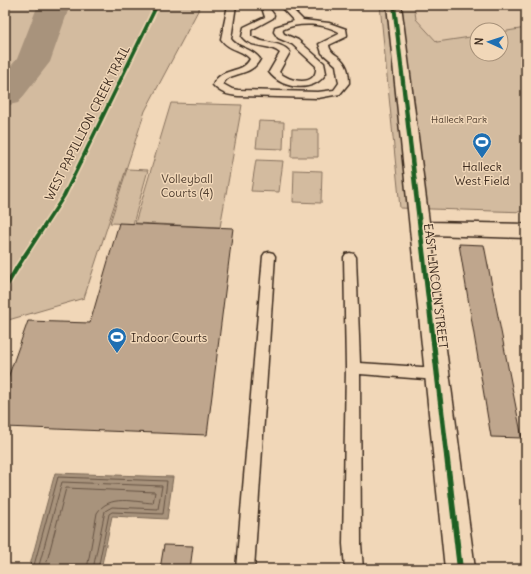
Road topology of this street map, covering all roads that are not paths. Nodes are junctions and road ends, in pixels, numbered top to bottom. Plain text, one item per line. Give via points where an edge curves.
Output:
1 (232, 5) edge
2 (265, 5) edge
3 (283, 5) edge
4 (394, 5) edge
5 (301, 23) junction
6 (419, 228) junction
7 (526, 231) edge
8 (268, 256) dead end
9 (350, 257) dead end
10 (352, 368) junction
11 (437, 374) junction
12 (245, 569) edge
13 (354, 569) edge
14 (460, 569) edge

1 - 5 lane via 226,40 233,46 248,51 255,59 250,67 222,77 218,85 229,92 318,95 337,92 344,84 342,67 325,51 324,44 343,35 343,30 333,25
2 - 5 lane via 269,18 247,30 246,37 249,40 278,46 285,52 274,72 281,80 291,83 317,80 323,70 321,65 295,42 278,32 278,29 288,24
3 - 5 lane
4 - 6 street, EAST LINCOLN STREET
6 - 7 street
6 - 11 street, EAST LINCOLN STREET
8 - 12 lane
9 - 10 lane
10 - 11 lane via 378,372
10 - 13 lane
11 - 14 street, EAST LINCOLN STREET

